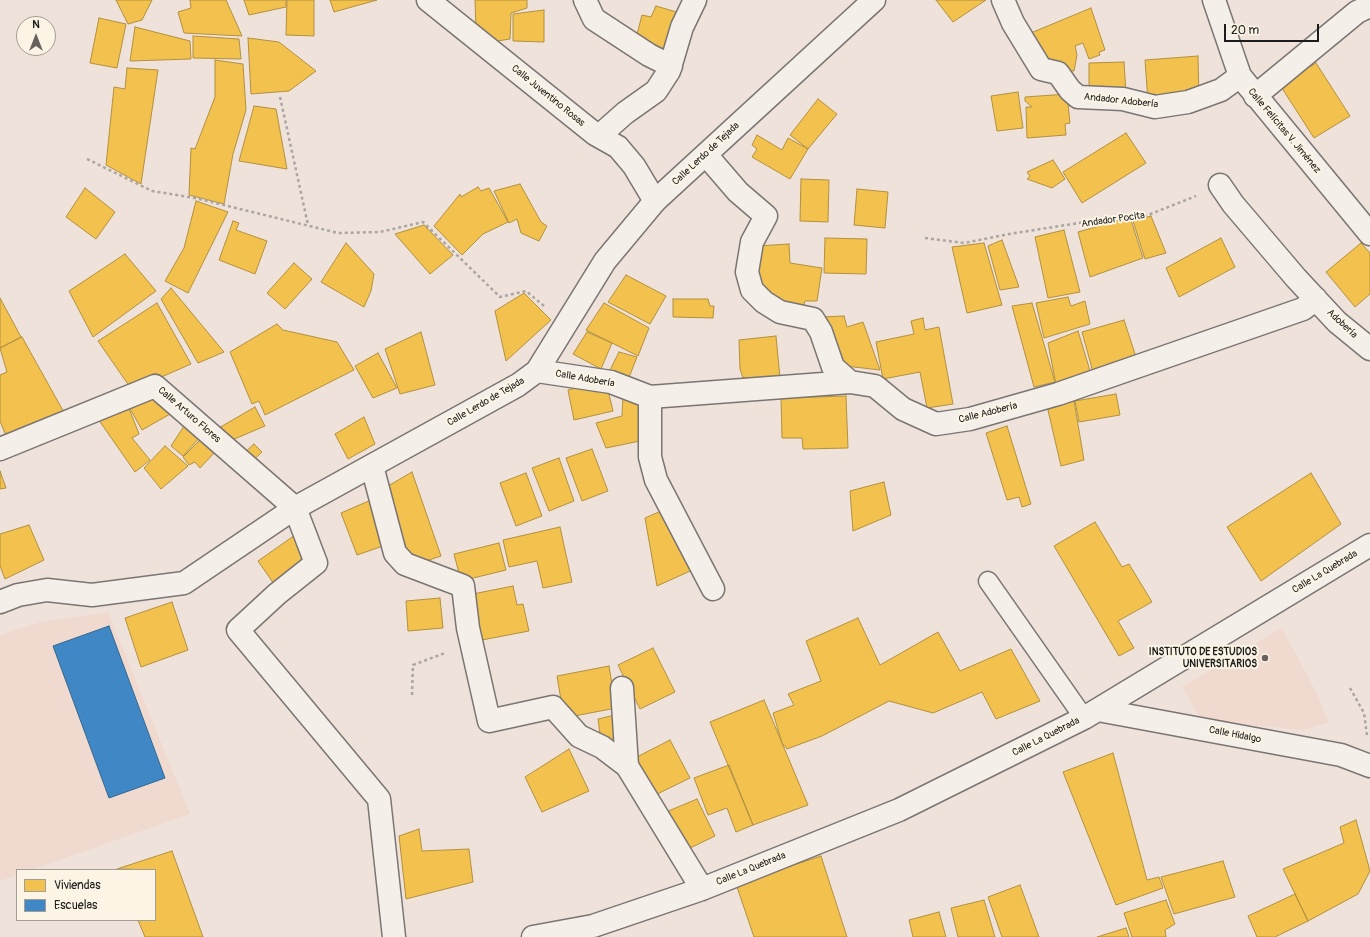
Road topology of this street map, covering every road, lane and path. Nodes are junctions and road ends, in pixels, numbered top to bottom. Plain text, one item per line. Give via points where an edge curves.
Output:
1 (428, 0) edge
2 (584, 0) edge
3 (695, 0) edge
4 (874, 0) edge
5 (1003, 0) edge
6 (1370, 6) edge
7 (1217, 8) edge
8 (672, 66) junction
9 (1240, 76) junction
10 (1255, 96) junction
11 (280, 97) dead end
12 (599, 136) junction
13 (707, 156) dead end
14 (87, 159) dead end
15 (1220, 185) joint
16 (655, 201) junction
17 (308, 225) junction
18 (1370, 234) edge
19 (925, 238) dead end
20 (1316, 299) junction
21 (566, 325) junction
22 (1370, 349) edge
23 (537, 371) junction
24 (850, 382) junction
25 (650, 397) junction
26 (0, 449) edge
27 (372, 466) junction
28 (295, 508) junction
29 (1370, 545) edge
30 (988, 581) dead end
31 (713, 590) dead end
32 (0, 602) edge
33 (472, 643) junction
34 (622, 688) dead end
35 (1350, 688) dead end
36 (412, 695) dead end
37 (1091, 714) junction
38 (1366, 740) dead end
39 (628, 766) junction
40 (1370, 766) edge
41 (702, 889) junction
42 (394, 937) edge
43 (533, 937) edge

1 - 12 street, Calle Juventino Rosas
2 - 8 street via 594,19 644,52
3 - 8 street via 682,27
4 - 16 street, Calle Lerdo de Tejada
5 - 9 street, Andador Adobería via 1013,23 1042,69 1058,73 1078,97 1123,99 1155,107 1201,98 1221,90
6 - 10 street via 1357,12
7 - 9 street, Calle Felícitas V. Jiménez
8 - 12 street via 656,91
9 - 10 street, Calle Felícitas V. Jiménez
10 - 18 street, Calle Felícitas V. Jiménez
11 - 17 path
12 - 16 street, Calle Juventino Rosas via 618,147 634,166
13 - 24 street via 733,186 766,216 752,242 747,272 752,290 764,302 780,312 813,319 821,332 833,367
14 - 17 path via 152,191 195,198
15 - 19 path, Andador Pocita via 1165,210 1142,217 1130,215 964,243
15 - 20 street via 1232,204
16 - 21 street, Calle Lerdo de Tejada via 605,261
17 - 21 path via 338,233 380,232 423,222 500,297 526,291
20 - 22 street, Adobería via 1337,322
20 - 24 street, Calle Adobería via 1296,312 1058,394 970,419 936,424 904,409 875,386
21 - 23 street, Calle Lerdo de Tejada
23 - 25 street, Calle Adobería via 611,382
23 - 27 street, Calle Lerdo de Tejada via 491,400
24 - 25 street, Calle Adobería
25 - 31 street via 650,457 656,480
26 - 28 street, Calle Arturo Flores via 155,386
27 - 28 street, Calle Lerdo de Tejada
27 - 33 street via 396,553 405,564 463,586
28 - 32 street, Calle Lerdo de Tejada via 184,583 92,595 47,590 18,595
28 - 42 street via 316,563 238,630 379,799
29 - 37 street, Calle La Quebrada
30 - 37 lane
33 - 36 path via 413,665
33 - 39 street via 488,721 553,707 580,736 602,747
34 - 39 street
35 - 38 path via 1364,713 1368,733
37 - 40 street, Calle Hidalgo via 1341,755
37 - 41 street, Calle La Quebrada via 899,810
39 - 41 street
41 - 43 street, Calle La Quebrada via 593,926

